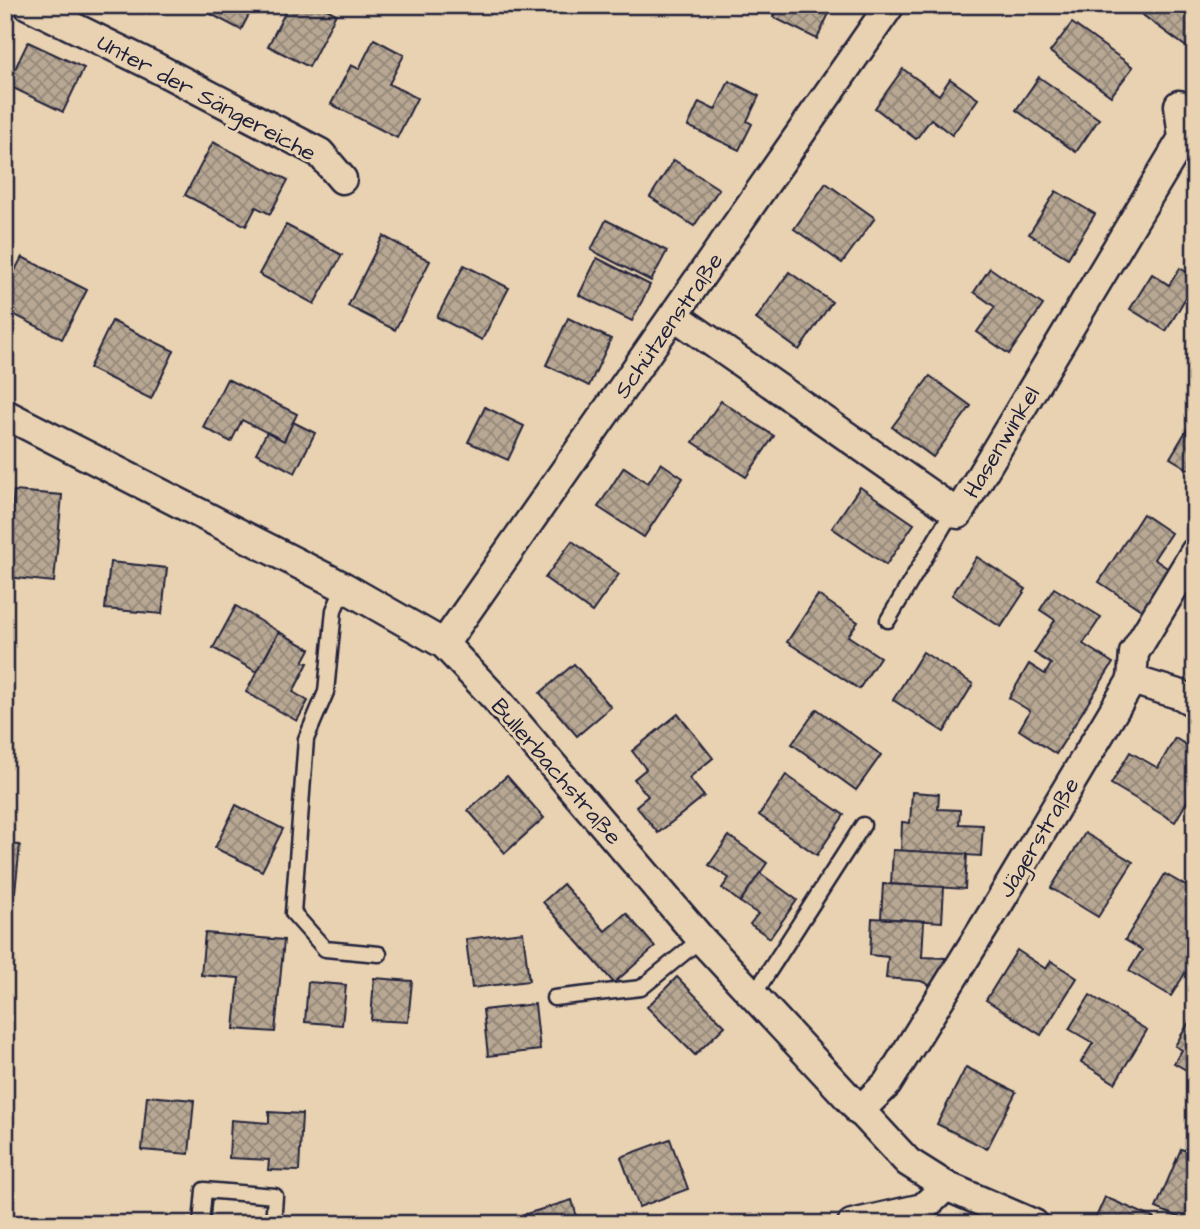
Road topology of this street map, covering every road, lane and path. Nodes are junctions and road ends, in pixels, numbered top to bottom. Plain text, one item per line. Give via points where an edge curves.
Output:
1 (28, 5) edge
2 (890, 5) edge
3 (1179, 105) dead end
4 (342, 179) dead end
5 (675, 316) junction
6 (5, 414) edge
7 (953, 510) junction
8 (1195, 552) edge
9 (344, 587) junction
10 (888, 620) dead end
11 (444, 643) junction
12 (1132, 680) junction
13 (1195, 704) edge
14 (863, 825) dead end
15 (701, 939) junction
16 (379, 954) dead end
17 (753, 996) junction
18 (554, 999) dead end
19 (859, 1111) junction
20 (946, 1186) junction
21 (201, 1224) edge
22 (273, 1224) edge
23 (852, 1224) edge
24 (1034, 1224) edge

1 - 4 street, Unter der Sängereiche via 320,153
2 - 5 street, Schützenstraße
3 - 7 street, Hasenwinkel via 1183,138 958,514
5 - 7 street, Hasenwinkel
5 - 11 street, Schützenstraße
6 - 9 street, Bullerbachstraße
7 - 10 lane
8 - 12 street, Jägerstraße via 1134,653
9 - 11 street, Bullerbachstraße
9 - 16 lane via 334,610 327,692 306,738 293,913 325,949
11 - 15 street, Bullerbachstraße
12 - 13 street
12 - 19 street, Jägerstraße via 887,1084
14 - 17 lane
15 - 17 street, Bullerbachstraße
15 - 18 lane via 641,988
17 - 19 street, Bullerbachstraße
19 - 20 street, Bullerbachstraße via 908,1162
20 - 23 street via 923,1208
20 - 24 street, Bullerbachstraße
21 - 22 lane via 204,1190 275,1196

